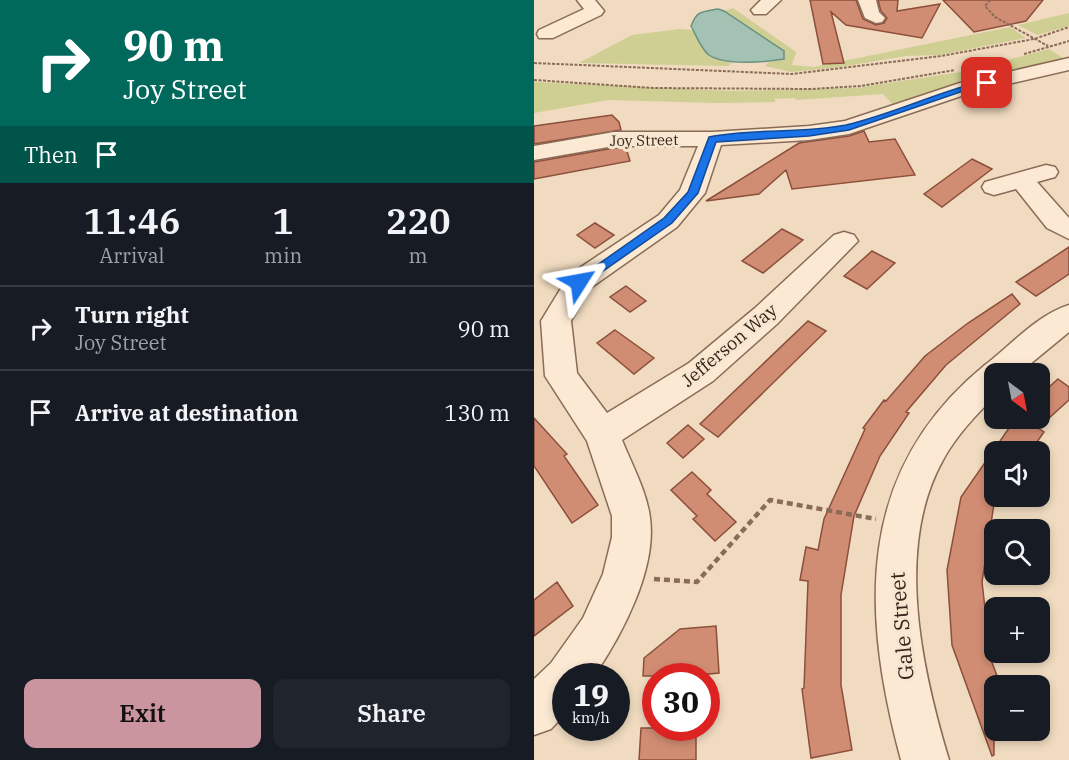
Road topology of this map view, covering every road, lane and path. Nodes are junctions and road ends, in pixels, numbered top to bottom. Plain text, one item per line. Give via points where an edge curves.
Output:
1 (586, 0) edge
2 (867, 0) edge
3 (990, 0) edge
4 (876, 18) dead end
5 (1069, 27) edge
6 (546, 34) dead end
7 (1034, 39) junction
8 (1069, 40) edge
9 (1048, 46) junction
10 (1023, 54) dead end
11 (1062, 57) edge
12 (534, 63) edge
13 (965, 68) dead end
14 (534, 80) edge
15 (712, 139) junction
16 (534, 153) edge
17 (1046, 172) dead end
18 (1021, 179) junction
19 (994, 187) dead end
20 (1069, 231) edge
21 (844, 241) dead end
22 (1069, 316) edge
23 (545, 319) edge
24 (1008, 363) edge
25 (984, 386) edge
26 (602, 434) junction
27 (902, 524) junction
28 (623, 578) junction
29 (577, 663) edge
30 (552, 693) edge
31 (534, 712) edge
32 (925, 760) edge

1 - 6 street via 595,11
2 - 4 street
3 - 7 path via 986,6 995,17
5 - 7 path
7 - 9 path
7 - 12 path via 941,56 792,74
8 - 9 path
9 - 10 path
9 - 11 path
11 - 15 street, Joy Street via 849,127
13 - 14 path via 861,86 811,89 653,88
15 - 16 street, Joy Street via 614,139
15 - 23 street via 692,193 668,221 579,282
17 - 18 street
18 - 19 street
18 - 20 street via 1056,222
21 - 26 street, Jefferson Way via 701,372
22 - 24 street, Gale Street
23 - 26 street via 561,376
25 - 27 street, Gale Street via 954,415 924,460
26 - 28 street via 631,516 632,537
27 - 28 path via 770,500 697,582
27 - 32 street, Gale Street via 896,562 897,619 911,716
28 - 29 street via 598,633
30 - 31 street

